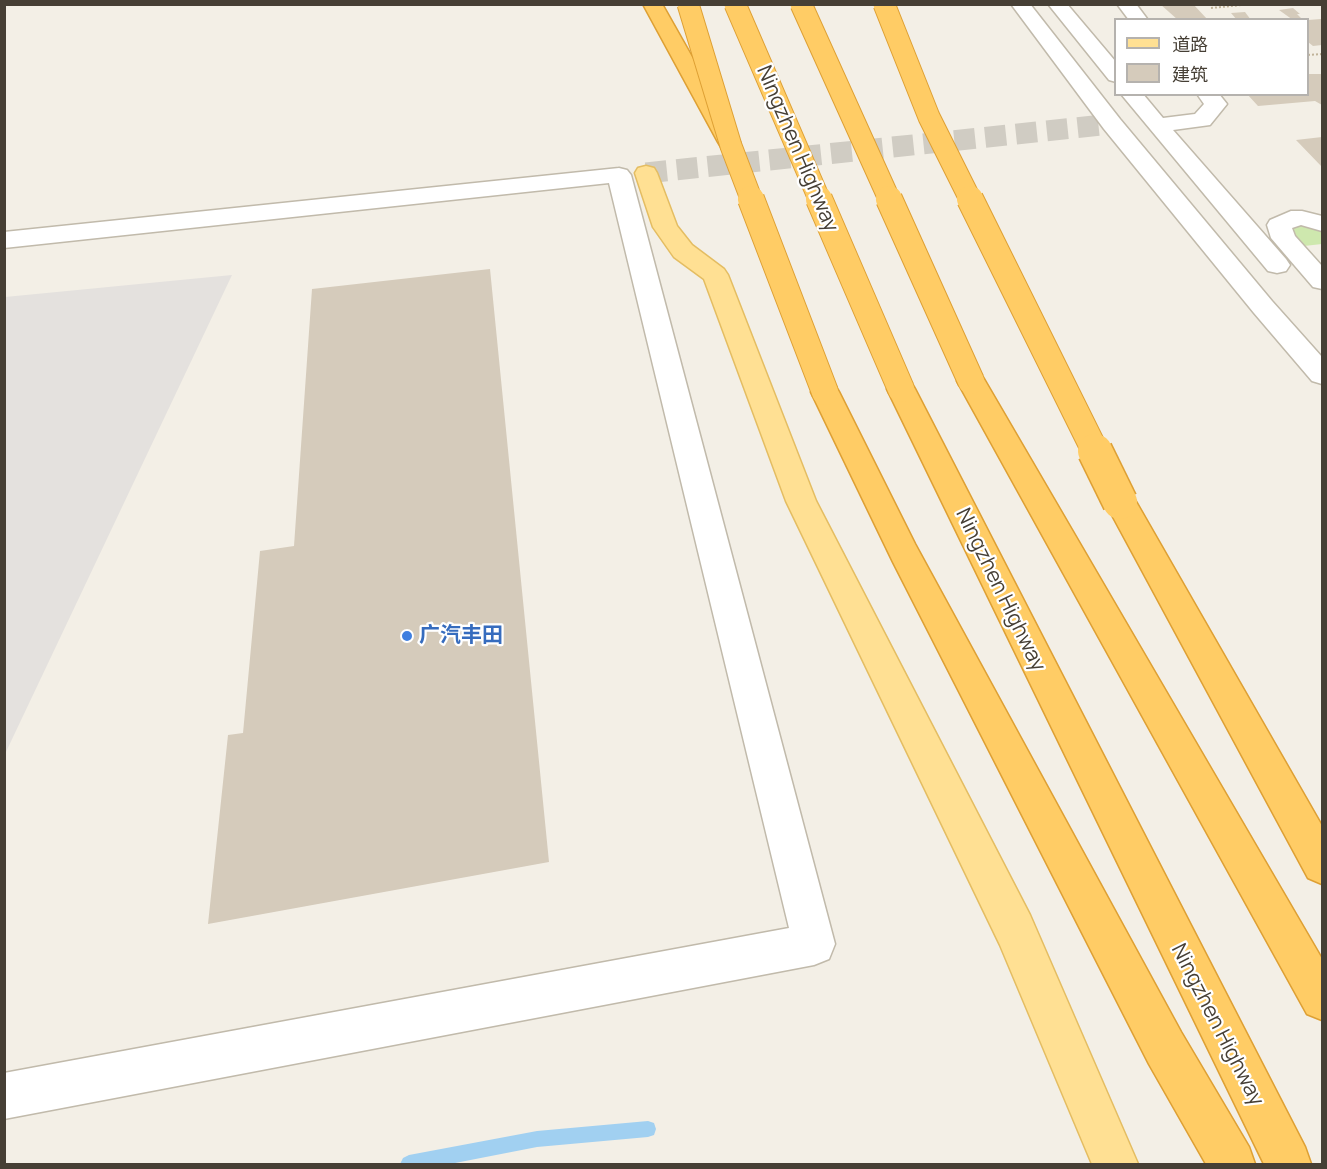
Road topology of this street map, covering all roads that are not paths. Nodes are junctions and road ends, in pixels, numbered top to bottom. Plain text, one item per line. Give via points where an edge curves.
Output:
1 (652, 4) edge
2 (688, 4) edge
3 (735, 4) edge
4 (801, 4) edge
5 (1020, 4) edge
6 (1057, 4) edge
7 (1126, 4) edge
8 (885, 5) edge
9 (1137, 18) edge
10 (1114, 74) edge
11 (1133, 96) edge
12 (1209, 96) edge
13 (1156, 125) junction
14 (731, 146) junction
15 (633, 174) junction
16 (1323, 224) edge
17 (4, 240) edge
18 (1304, 261) junction
19 (1277, 264) junction
20 (1233, 271) junction
21 (1323, 281) edge
22 (1323, 374) edge
23 (1323, 864) edge
24 (1323, 999) edge
25 (4, 1096) edge
26 (1115, 1164) edge
27 (1232, 1164) edge
28 (1288, 1164) edge

1 - 14 highway, bridge
2 - 14 highway, bridge
3 - 28 highway, Ningzhen Highway, bridge via 901,389
4 - 24 highway, bridge via 971,381
5 - 20 street via 1098,108
6 - 10 street
7 - 9 street
8 - 23 highway, bridge via 929,117 1120,502
11 - 13 street
12 - 13 street via 1216,104 1202,120
13 - 19 street
14 - 27 highway, bridge via 825,392 904,553 1142,1006
15 - 17 street
15 - 25 street via 814,944
15 - 26 main road via 683,251 715,275 801,501 1015,930
16 - 18 street via 1291,218 1279,225 1283,238
18 - 19 street
18 - 21 street
19 - 20 street
20 - 22 street

